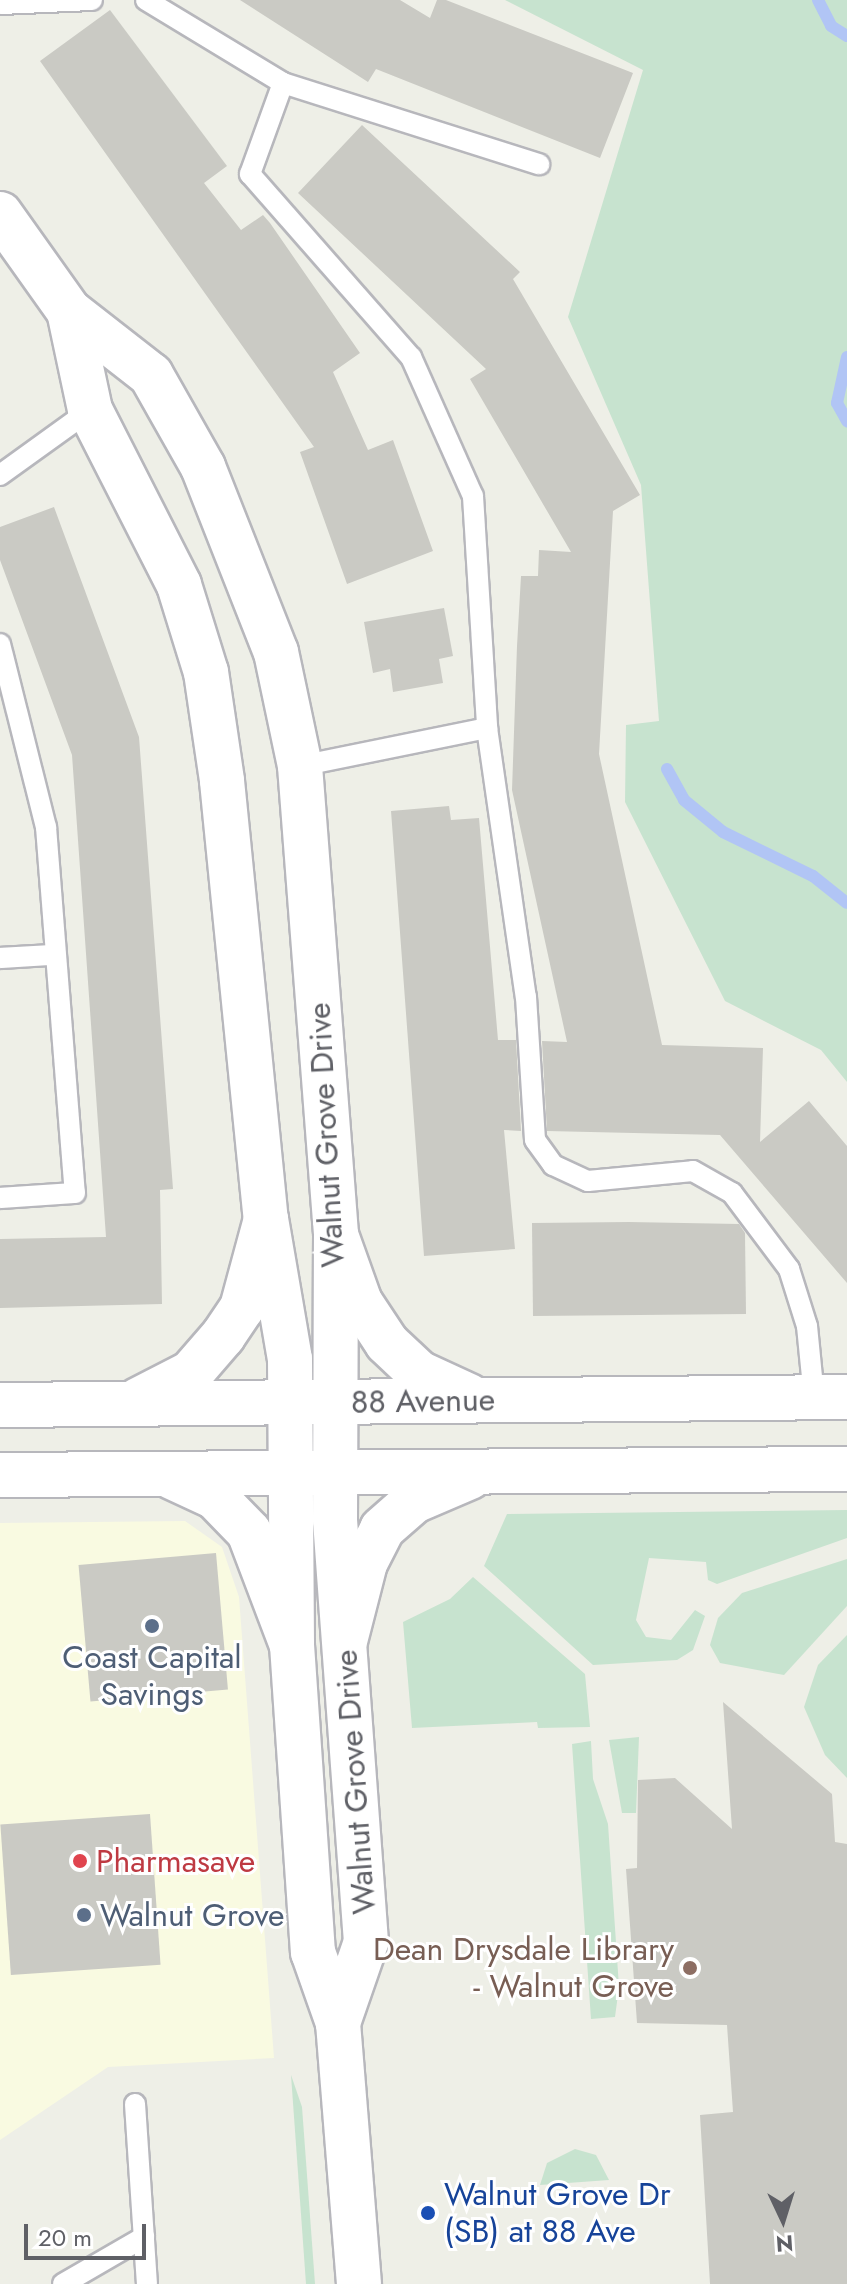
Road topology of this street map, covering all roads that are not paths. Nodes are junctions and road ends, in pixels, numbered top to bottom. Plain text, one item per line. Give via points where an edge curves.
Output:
1 (92, 0) edge
2 (146, 0) edge
3 (0, 4) edge
4 (283, 83) junction
5 (539, 164) dead end
6 (0, 214) edge
7 (69, 311) junction
8 (90, 410) junction
9 (0, 475) edge
10 (0, 644) edge
11 (487, 728) junction
12 (300, 766) junction
13 (51, 955) junction
14 (0, 958) edge
15 (0, 1198) edge
16 (266, 1219) junction
17 (336, 1235) junction
18 (830, 1397) edge
19 (478, 1400) junction
20 (314, 1402) junction
21 (132, 1403) junction
22 (0, 1405) edge
23 (847, 1469) edge
24 (486, 1470) junction
25 (314, 1472) junction
26 (0, 1475) edge
27 (166, 1475) junction
28 (345, 1641) junction
29 (292, 1645) junction
30 (338, 2023) junction
31 (135, 2104) dead end
32 (144, 2237) junction
33 (63, 2284) edge
34 (147, 2284) edge
35 (359, 2284) edge

1 - 3 lane
2 - 4 lane
4 - 5 lane
4 - 11 lane via 250,174 411,357 473,496
6 - 7 street, Walnut Grove Drive
7 - 8 street, Walnut Grove Drive
7 - 12 street, Walnut Grove Drive via 151,375 203,467 276,652
8 - 9 lane
8 - 16 street, Walnut Grove Drive via 179,585 206,672 248,1009
10 - 13 lane via 46,827
11 - 12 lane
11 - 18 lane via 526,997 535,1140 553,1165 588,1181 693,1171 732,1193 789,1269
12 - 17 street, Walnut Grove Drive
13 - 14 lane
13 - 15 lane via 75,1193
16 - 20 street, Walnut Grove Drive
16 - 21 street via 242,1308 223,1336 191,1373
17 - 19 street via 360,1302 387,1343 419,1373
17 - 20 street, Walnut Grove Drive
18 - 19 street, 88 Avenue
19 - 20 street, 88 Avenue
20 - 21 street, 88 Avenue
20 - 25 street, Walnut Grove Drive
21 - 22 street, 88 Avenue
23 - 24 street
24 - 25 street
24 - 28 street via 414,1501 382,1529 365,1563
25 - 27 street
25 - 28 street, Walnut Grove Drive
25 - 29 street, Walnut Grove Drive
26 - 27 street
27 - 29 street via 215,1497 249,1532
28 - 30 street, Walnut Grove Drive via 366,1942
29 - 30 street, Walnut Grove Drive via 313,1952
30 - 35 street, Walnut Grove Drive
31 - 32 lane
32 - 33 lane
32 - 34 lane

